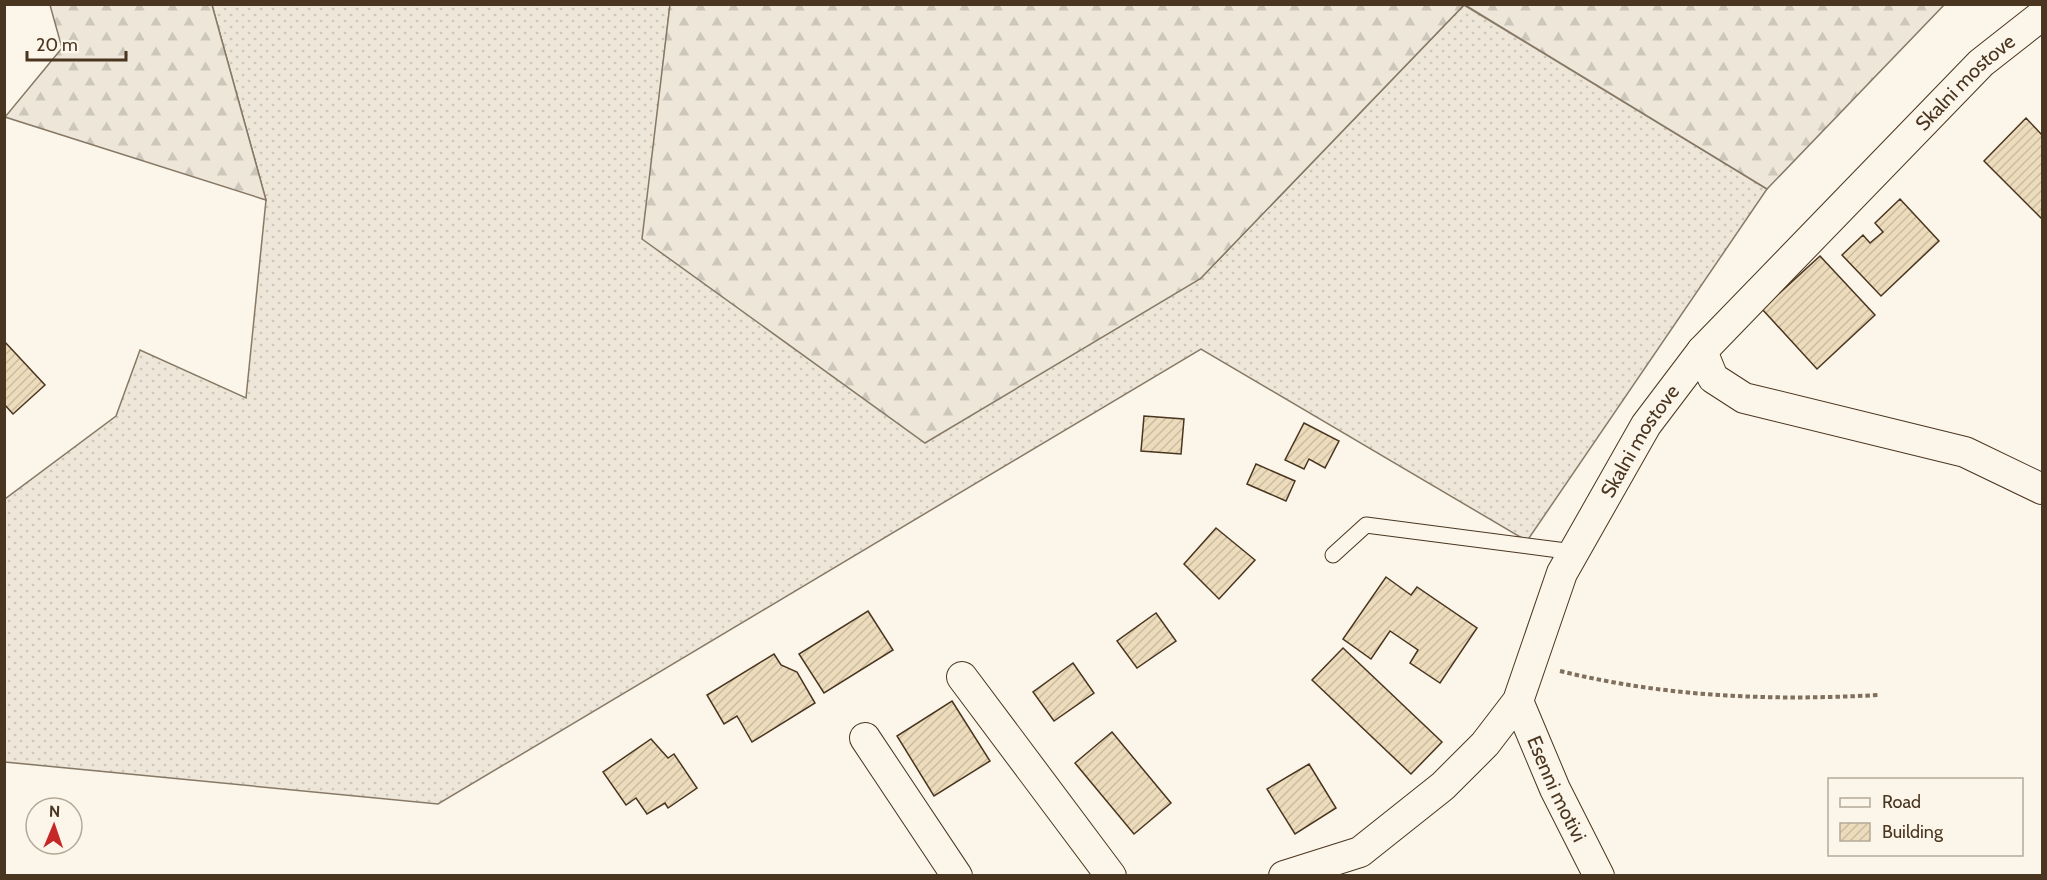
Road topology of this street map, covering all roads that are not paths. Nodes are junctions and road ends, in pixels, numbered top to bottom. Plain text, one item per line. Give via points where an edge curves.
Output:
1 (2043, 15) edge
2 (1702, 351) junction
3 (2043, 489) edge
4 (1574, 552) junction
5 (1333, 555) dead end
6 (962, 677) dead end
7 (1518, 701) junction
8 (865, 738) dead end
9 (957, 876) edge
10 (1111, 876) edge
11 (1284, 876) edge
12 (1599, 876) edge

1 - 2 street, Skalni mostove via 1981,63
2 - 3 street via 1713,378 1744,398 1965,452
2 - 4 street, Skalni mostove via 1646,425
4 - 5 lane via 1366,525
4 - 7 street, Skalni mostove via 1562,573
6 - 10 street
7 - 11 street, Skalni mostove via 1485,744 1443,786 1360,852
7 - 12 street, Esenni motivi
8 - 9 street

